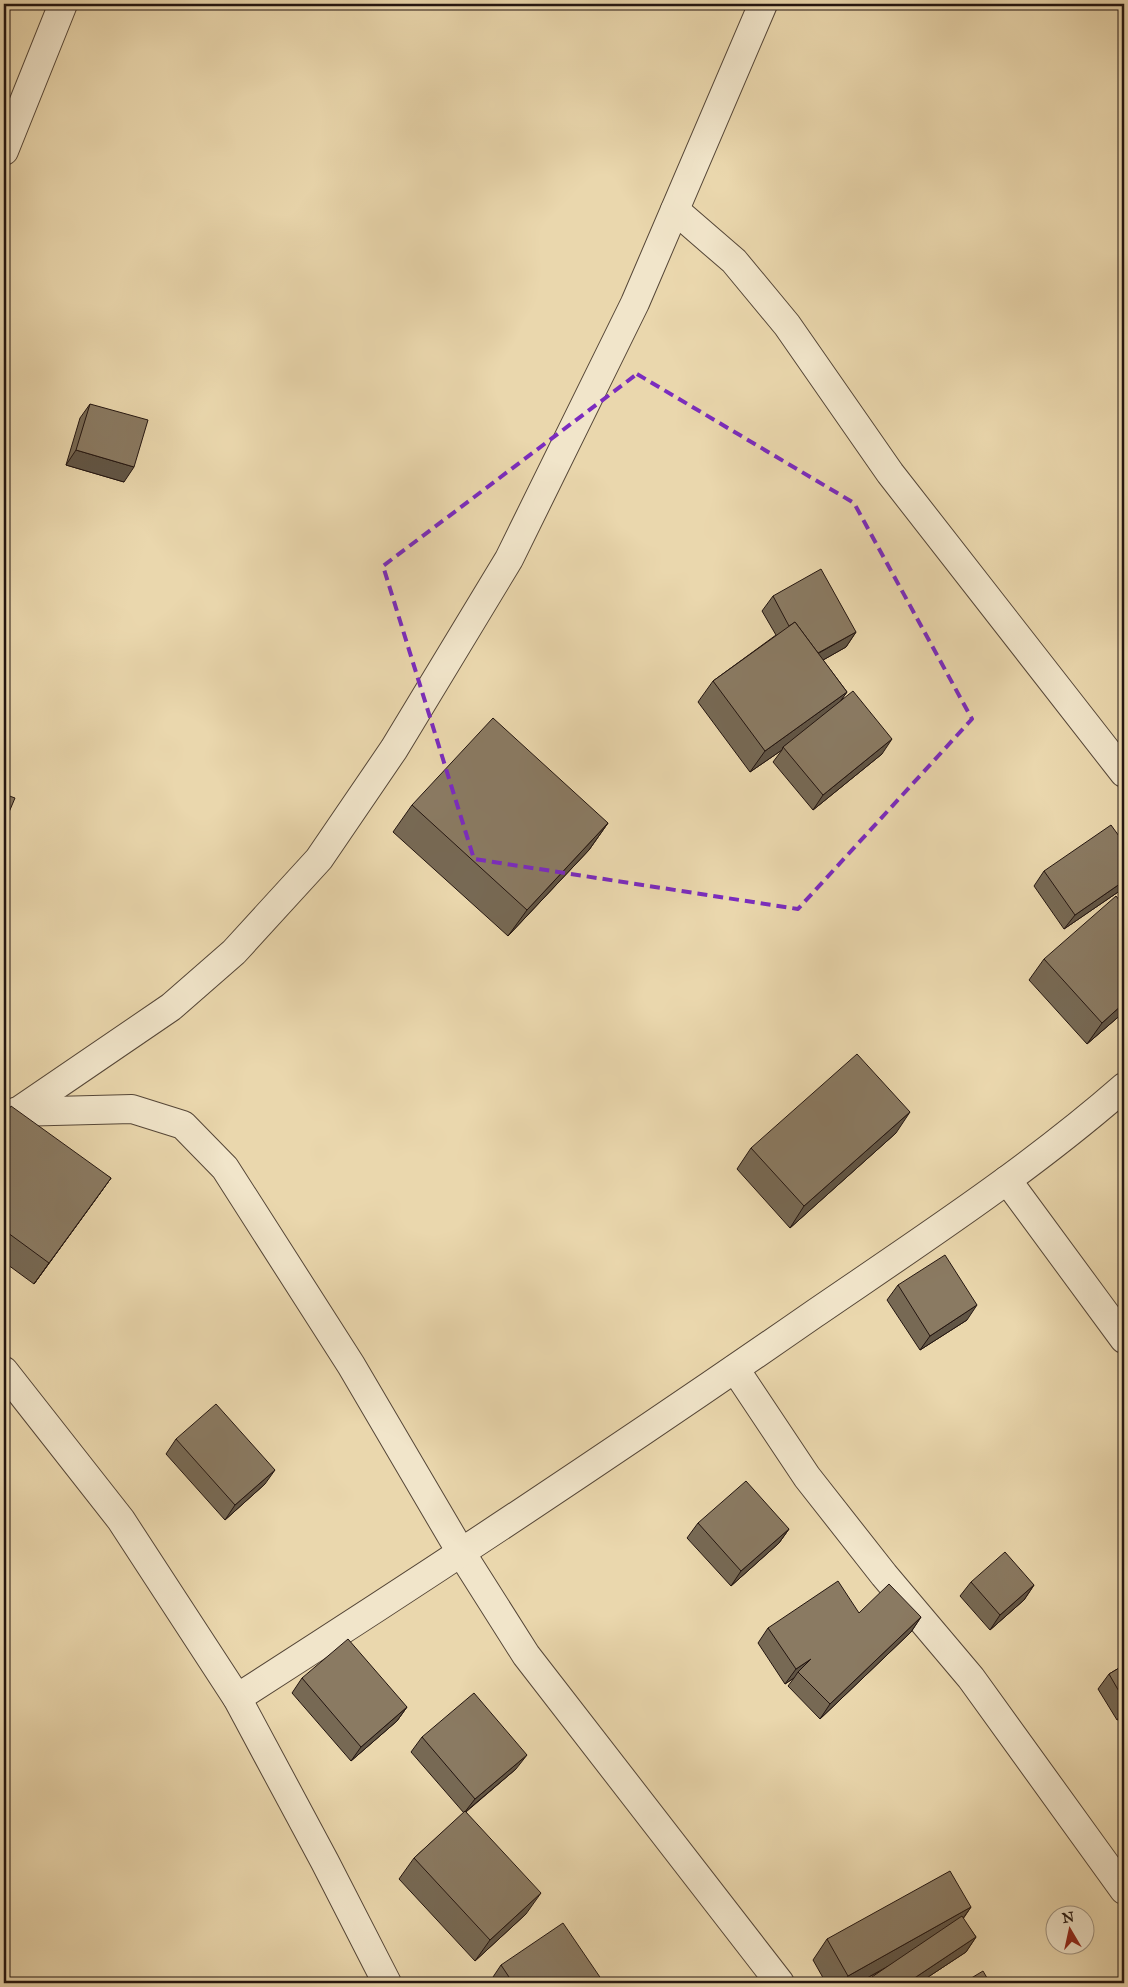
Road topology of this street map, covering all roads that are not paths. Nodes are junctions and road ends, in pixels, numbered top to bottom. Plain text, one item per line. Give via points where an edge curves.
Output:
1 (63, 4) edge
2 (763, 4) edge
3 (4, 151) edge
4 (675, 210) junction
5 (1124, 773) edge
6 (1124, 1088) edge
7 (9, 1116) edge
8 (1007, 1180) junction
9 (1124, 1339) edge
10 (736, 1369) junction
11 (4, 1371) edge
12 (462, 1554) junction
13 (237, 1698) junction
14 (1124, 1890) edge
15 (387, 1983) edge
16 (780, 1983) edge

1 - 3 street
2 - 4 street
4 - 5 street via 734,261 787,325 890,473
4 - 7 street via 635,303 509,559 394,749 319,859 234,952 171,1007
6 - 8 street
7 - 12 street via 132,1109 183,1125 225,1168 352,1365
8 - 9 street
8 - 10 street
10 - 12 street
10 - 14 street via 807,1477 971,1678
11 - 13 street via 121,1520
12 - 13 street
12 - 16 street via 526,1656
13 - 15 street

